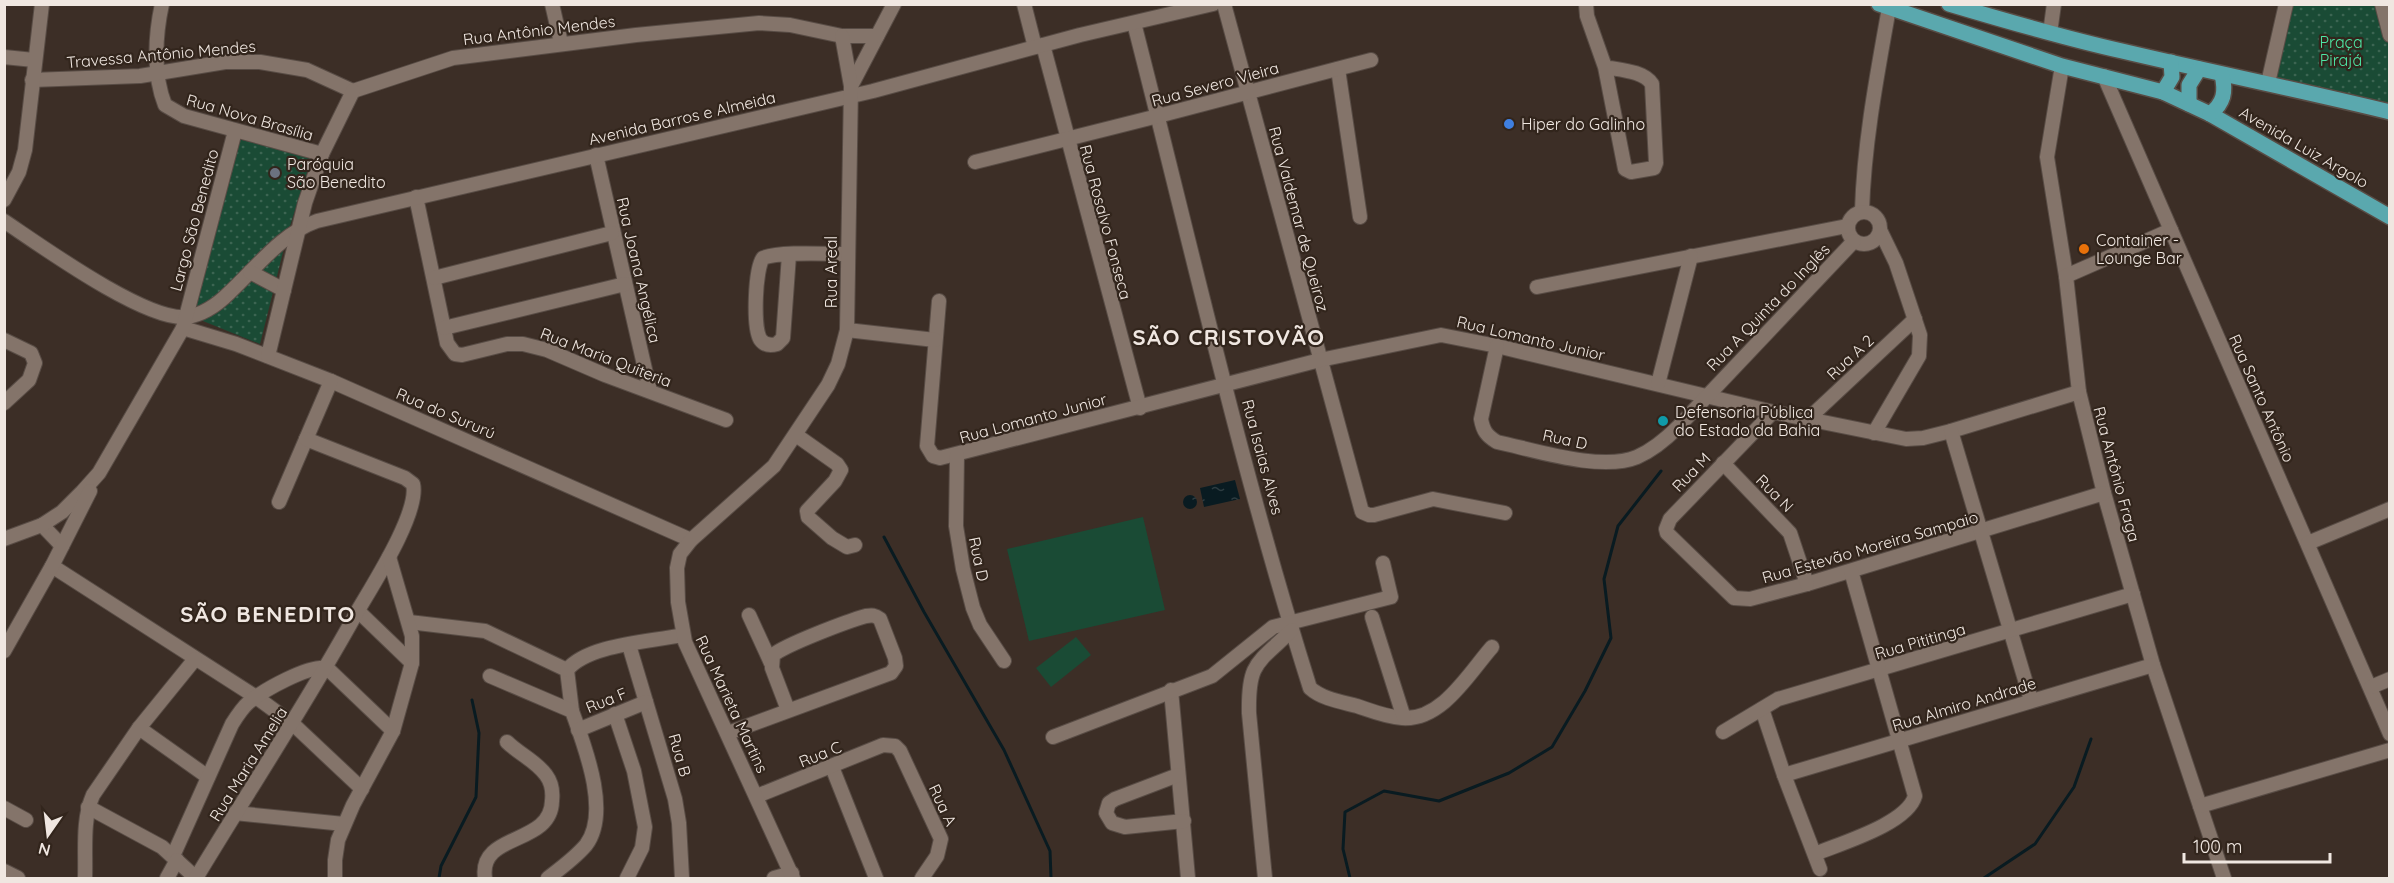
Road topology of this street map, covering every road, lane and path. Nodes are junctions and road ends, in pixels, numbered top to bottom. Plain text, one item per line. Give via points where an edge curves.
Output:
1 (42, 4) edge
2 (162, 4) edge
3 (552, 4) edge
4 (894, 4) edge
5 (1024, 4) edge
6 (1213, 4) edge
7 (1224, 4) edge
8 (1586, 4) edge
9 (1949, 4) edge
10 (2054, 4) edge
11 (2286, 4) edge
12 (2382, 4) edge
13 (1884, 6) edge
14 (1134, 23) junction
15 (2050, 33) junction
16 (2390, 35) edge
17 (842, 36) junction
18 (877, 36) junction
19 (561, 43) junction
20 (1039, 46) junction
21 (4, 57) edge
22 (34, 60) junction
23 (1371, 60) dead end
24 (2171, 63) junction
25 (2062, 66) junction
26 (1605, 67) junction
27 (1338, 69) junction
28 (2199, 69) junction
29 (158, 74) junction
30 (2222, 75) junction
31 (2104, 76) junction
32 (32, 80) junction
33 (2268, 83) junction
34 (353, 91) junction
35 (850, 91) junction
36 (1249, 92) junction
37 (2163, 92) junction
38 (2200, 109) junction
39 (2390, 112) edge
40 (1158, 116) junction
41 (235, 131) junction
42 (1066, 138) junction
43 (322, 154) junction
44 (596, 155) junction
45 (975, 162) dead end
46 (416, 197) junction
47 (4, 200) edge
48 (1863, 211) junction
49 (1360, 217) dead end
50 (2390, 217) edge
51 (4, 221) edge
52 (1847, 226) junction
53 (297, 229) junction
54 (1880, 230) junction
55 (2171, 230) junction
56 (612, 233) junction
57 (1854, 241) junction
58 (847, 254) junction
59 (789, 255) junction
60 (1691, 256) junction
61 (250, 272) junction
62 (2066, 276) junction
63 (434, 278) junction
64 (625, 284) junction
65 (1537, 287) dead end
66 (284, 290) junction
67 (939, 302) dead end
68 (1914, 319) junction
69 (184, 323) junction
70 (444, 328) junction
71 (847, 330) junction
72 (4, 340) edge
73 (935, 340) junction
74 (1497, 346) junction
75 (268, 356) junction
76 (1320, 360) junction
77 (331, 381) junction
78 (1658, 384) junction
79 (1227, 386) junction
80 (650, 392) junction
81 (2079, 392) junction
82 (1705, 396) junction
83 (4, 403) edge
84 (1140, 408) junction
85 (1773, 412) junction
86 (1808, 419) junction
87 (726, 420) dead end
88 (1951, 431) junction
89 (1874, 433) junction
90 (796, 435) junction
91 (306, 439) junction
92 (957, 455) junction
93 (1723, 464) junction
94 (99, 473) junction
95 (2104, 493) junction
96 (279, 502) dead end
97 (2390, 509) edge
98 (1505, 513) dead end
99 (42, 525) junction
100 (1667, 533) joint
101 (1980, 533) junction
102 (4, 539) edge
103 (691, 540) junction
104 (2308, 543) junction
105 (855, 545) dead end
106 (62, 546) junction
107 (389, 557) junction
108 (1383, 563) dead end
109 (52, 566) junction
110 (1851, 571) junction
111 (1807, 584) junction
112 (2133, 594) junction
113 (358, 610) junction
114 (749, 615) dead end
115 (1372, 617) dead end
116 (409, 622) junction
117 (1291, 626) junction
118 (2011, 632) junction
119 (682, 635) junction
120 (629, 645) junction
121 (1492, 647) dead end
122 (4, 651) edge
123 (195, 659) junction
124 (1004, 661) dead end
125 (412, 663) junction
126 (771, 663) junction
127 (2153, 664) junction
128 (327, 668) junction
129 (567, 670) junction
130 (1878, 670) junction
131 (490, 676) dead end
132 (2390, 679) edge
133 (2371, 687) junction
134 (1171, 690) junction
135 (256, 697) junction
136 (2031, 700) junction
137 (646, 702) junction
138 (1761, 709) junction
139 (572, 711) junction
140 (789, 711) junction
141 (615, 714) junction
142 (1404, 718) junction
143 (293, 724) junction
144 (139, 728) junction
145 (578, 730) junction
146 (393, 731) junction
147 (1723, 732) dead end
148 (728, 733) junction
149 (2390, 734) edge
150 (1053, 737) dead end
151 (1899, 741) junction
152 (507, 742) dead end
153 (895, 746) joint
154 (2390, 750) edge
155 (832, 767) junction
156 (1178, 775) junction
157 (1784, 775) junction
158 (208, 777) junction
159 (362, 789) junction
160 (757, 796) junction
161 (2200, 806) junction
162 (88, 807) junction
163 (4, 808) edge
164 (235, 813) junction
165 (26, 820) dead end
166 (1184, 821) junction
167 (344, 824) junction
168 (1815, 854) junction
169 (175, 858) junction
170 (1820, 869) dead end
171 (4, 872) edge
172 (792, 876) edge
173 (196, 878) edge
174 (18, 879) edge
175 (85, 879) edge
176 (167, 879) edge
177 (204, 879) edge
178 (335, 879) edge
179 (485, 879) edge
180 (548, 879) edge
181 (627, 879) edge
182 (682, 879) edge
183 (774, 879) edge
184 (876, 879) edge
185 (922, 879) edge
186 (1188, 879) edge
187 (1265, 879) edge
188 (2224, 879) edge

1 - 22 street
2 - 29 street, Rua Nova Brasília
3 - 19 street
4 - 18 street
5 - 20 street, Rua Rosalvo Fonseca
6 - 14 street, Avenida Barros e Almeida
7 - 36 street, Rua Valdemar de Queiroz
8 - 26 street
9 - 15 main road
10 - 15 street
11 - 33 street
12 - 16 street
13 - 25 main road, Avenida Luiz Argolo
13 - 48 street via 1866,150
14 - 20 street, Avenida Barros e Almeida
14 - 40 street, Rua Isaias Alves
15 - 24 main road
17 - 18 street, Rua Antônio Mendes
17 - 19 street, Rua Antônio Mendes via 759,23
17 - 35 street, Rua Areal
18 - 35 street
19 - 34 street, Rua Antônio Mendes via 453,58
20 - 35 street, Avenida Barros e Almeida
20 - 42 street, Rua Rosalvo Fonseca
21 - 22 street
22 - 32 street
23 - 27 street, Rua Severo Vieira
24 - 28 main road
24 - 37 main road via 2172,77
25 - 31 main road, Avenida Luiz Argolo
25 - 62 street, Rua Antônio Fraga via 2047,157
26 - 26 street via 1625,169 1631,172 1654,168 1652,84 1638,74
27 - 36 street, Rua Severo Vieira
27 - 49 street
28 - 30 main road
28 - 38 main road via 2189,85
29 - 32 street, Travessa Antônio Mendes
29 - 34 street, Travessa Antônio Mendes via 225,63 260,62 314,72
29 - 41 street, Rua Nova Brasília via 162,96 170,108
30 - 33 main road
30 - 38 main road via 2222,101
31 - 37 main road, Avenida Luiz Argolo
31 - 55 street, Rua Santo Antônio
32 - 47 street via 23,160
33 - 39 main road
34 - 43 street
35 - 44 street, Avenida Barros e Almeida
35 - 58 street, Rua Areal
36 - 40 street, Rua Severo Vieira
36 - 76 street, Rua Valdemar de Queiroz
37 - 38 main road, Avenida Luiz Argolo
38 - 50 main road, Avenida Luiz Argolo
40 - 42 street, Rua Severo Vieira
40 - 79 street, Rua Isaias Alves
41 - 43 street, Rua Nova Brasília
41 - 69 street, Largo São Benedito
42 - 45 street, Rua Severo Vieira
42 - 84 street, Rua Rosalvo Fonseca
43 - 53 street
44 - 46 street, Avenida Barros e Almeida
44 - 56 street, Rua Joana Angélica
46 - 53 street, Avenida Barros e Almeida
46 - 63 street, Rua Maria Quiteria
48 - 52 street via 1852,216
48 - 54 street via 1877,219
51 - 69 street, Rua do Sururú via 109,288
52 - 57 street
52 - 60 street
53 - 61 street, Avenida Barros e Almeida
53 - 66 street
54 - 57 street via 1870,243
54 - 68 street via 1896,263
55 - 62 street
55 - 104 street, Rua Santo Antônio
56 - 63 street
56 - 64 street, Rua Joana Angélica
57 - 82 street, Rua A Quinta do Inglês
58 - 59 street
58 - 71 street, Rua Areal
59 - 59 street via 766,256 759,266 758,327 761,340 767,345 777,344 783,338
60 - 65 street
60 - 78 street
61 - 66 street
61 - 69 street, Avenida Barros e Almeida via 219,302
62 - 81 street, Rua Antônio Fraga
63 - 70 street, Rua Maria Quiteria
64 - 70 street
64 - 80 street, Rua Joana Angélica
66 - 75 street
67 - 73 street
68 - 86 street, Rua A 2
68 - 89 street via 1920,335 1919,356
69 - 75 street, Rua do Sururú
69 - 94 street, Largo São Benedito
70 - 80 street, Rua Maria Quiteria via 449,348 457,355 523,344
71 - 73 street
71 - 90 street, Rua Areal via 835,373
72 - 83 street via 31,353 35,359 34,371 24,386
73 - 92 street, Rua Lomanto Junior via 927,446 933,456
74 - 76 street, Rua Lomanto Junior via 1441,335
74 - 78 street, Rua Lomanto Junior
74 - 82 street, Rua D via 1481,419 1482,429 1497,442 1595,463 1619,462 1661,444
75 - 77 street, Rua do Sururú
76 - 79 street, Rua Lomanto Junior
76 - 98 street, Rua Valdemar de Queiroz via 1362,512 1374,515 1433,499
77 - 91 street
77 - 103 street, Rua do Sururú
78 - 82 street, Rua Lomanto Junior
79 - 84 street, Rua Lomanto Junior
79 - 117 street, Rua Isaias Alves
80 - 87 street, Rua Maria Quiteria
81 - 88 street, Rua Lomanto Junior
81 - 95 street, Rua Antônio Fraga
82 - 85 street, Rua Lomanto Junior
84 - 92 street, Rua Lomanto Junior
85 - 86 street, Rua Lomanto Junior
85 - 93 street, Rua M
86 - 89 street, Rua Lomanto Junior
88 - 89 street, Rua Lomanto Junior via 1906,439
88 - 101 street
90 - 103 street, Rua Areal via 766,475
90 - 105 street via 841,470 807,511 808,517 839,543
91 - 96 street
91 - 107 street, Rua Maria Amelia via 413,484 414,498
92 - 124 street, Rua D via 956,526 963,569 980,626
93 - 100 street, Rua M via 1670,519
93 - 111 street, Rua N via 1790,533
94 - 99 street via 72,503
94 - 106 street
95 - 101 street, Rua Estevão Moreira Sampaio
95 - 112 street, Rua Antônio Fraga
97 - 104 street
99 - 102 street
99 - 106 street
100 - 111 street, Rua Estevão Moreira Sampaio via 1734,598 1750,598
101 - 110 street, Rua Estevão Moreira Sampaio
101 - 118 street
103 - 119 street, Rua Marieta Martins via 678,562
104 - 133 street, Rua Santo Antônio
106 - 109 street
107 - 113 street, Rua Maria Amelia
107 - 116 street
108 - 117 street via 1391,597
109 - 122 street
109 - 123 street
110 - 111 street, Rua Estevão Moreira Sampaio
110 - 130 street
112 - 118 street, Rua Pititinga
112 - 127 street, Rua Antônio Fraga
113 - 125 street
113 - 128 street, Rua Maria Amelia
114 - 126 street
115 - 142 street
116 - 125 street
116 - 129 street via 485,631
117 - 134 street via 1273,627 1212,676
117 - 142 street, Rua Isaias Alves via 1310,688
117 - 187 street via 1256,665 1248,687
118 - 130 street, Rua Pititinga
118 - 136 street
119 - 120 street
119 - 148 street, Rua Marieta Martins
120 - 129 street via 595,653
120 - 137 street, Rua B
121 - 142 street via 1446,700 1425,714
123 - 135 street
123 - 144 street
125 - 146 street
126 - 140 street
126 - 140 street via 778,651 832,628 872,615 880,618 895,658 896,666 891,673
127 - 136 street, Rua Almiro Andrade
127 - 161 street, Rua Antônio Fraga
128 - 135 street, Rua Maria Amelia via 310,669
128 - 143 street, Rua Maria Amelia
128 - 146 street
129 - 139 street
130 - 138 street, Rua Pititinga via 1778,699
130 - 151 street
131 - 139 street
132 - 133 street
133 - 149 street, Rua Santo Antônio
134 - 150 street
134 - 156 street
135 - 143 street
135 - 158 street, Rua Maria Amelia via 236,716
136 - 151 street, Rua Almiro Andrade
137 - 141 street, Rua F
137 - 182 street, Rua B via 675,800
138 - 147 street, Rua Pititinga
138 - 157 street
139 - 145 street
140 - 148 street
141 - 145 street, Rua F
141 - 181 street via 634,771 645,827 642,848
143 - 159 street
143 - 164 street, Rua Maria Amelia
144 - 158 street
144 - 162 street
145 - 180 street via 592,777 594,827 587,843
146 - 159 street
148 - 160 street, Rua Marieta Martins
151 - 157 street, Rua Almiro Andrade
151 - 168 street via 1915,789 1913,805 1891,821
152 - 179 street via 545,773 551,782 552,806 549,817 535,831 505,843 486,862
153 - 155 street, Rua C via 883,746
153 - 185 street, Rua A via 941,839 937,856
154 - 161 street
155 - 160 street, Rua C
155 - 184 street
156 - 166 street
156 - 166 street via 1115,799 1106,813 1112,823 1125,827
157 - 168 street
158 - 169 street, Rua Maria Amelia
159 - 167 street
160 - 172 street, Rua Marieta Martins
161 - 188 street, Rua Antônio Fraga
162 - 169 street via 141,834
162 - 175 street
163 - 165 street
164 - 167 street
164 - 173 street, Rua Maria Amelia
166 - 186 street
167 - 178 street via 338,840
168 - 170 street
169 - 173 street
169 - 176 street, Rua Maria Amelia
171 - 174 street
172 - 183 street
173 - 177 street

